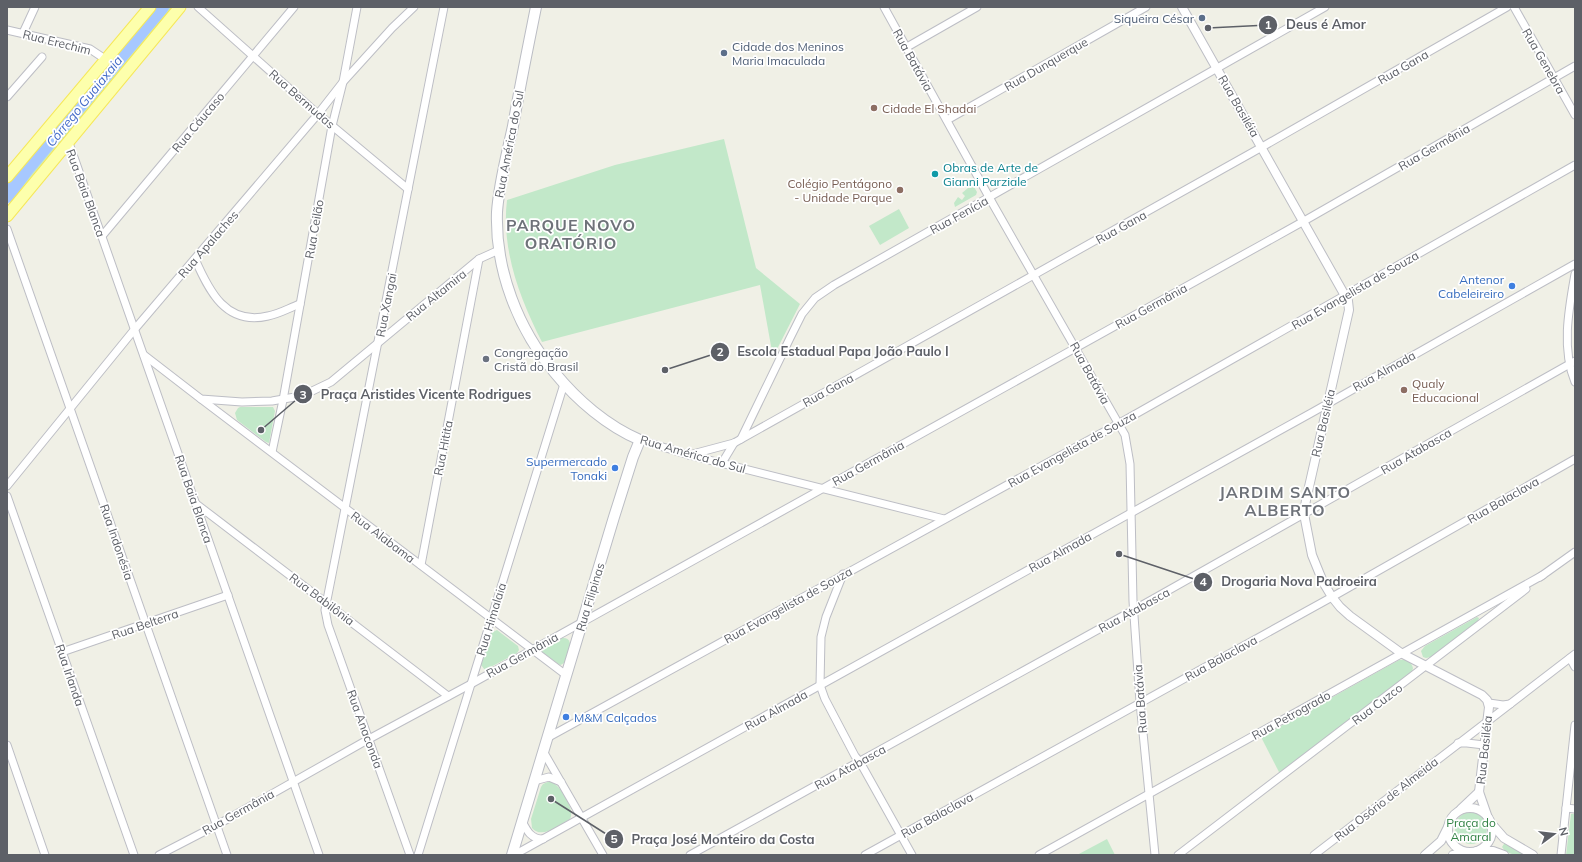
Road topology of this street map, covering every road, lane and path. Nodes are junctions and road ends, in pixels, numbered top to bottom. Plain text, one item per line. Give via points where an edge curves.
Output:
1 (35, 7) edge
2 (150, 7) edge
3 (180, 7) edge
4 (198, 7) edge
5 (294, 7) edge
6 (357, 7) edge
7 (414, 7) edge
8 (444, 7) edge
9 (536, 7) edge
10 (884, 7) edge
11 (977, 7) edge
12 (1146, 7) edge
13 (1182, 7) edge
14 (1325, 7) edge
15 (1507, 7) edge
16 (1514, 7) edge
17 (7, 30) edge
18 (23, 33) junction
19 (907, 47) junction
20 (253, 56) junction
21 (42, 57) dead end
22 (106, 59) junction
23 (1575, 66) edge
24 (1217, 68) junction
25 (1554, 78) junction
26 (343, 82) junction
27 (7, 97) edge
28 (318, 114) junction
29 (1575, 115) edge
30 (947, 120) junction
31 (332, 126) junction
32 (68, 143) junction
33 (1262, 147) junction
34 (1575, 165) edge
35 (7, 177) edge
36 (408, 188) junction
37 (989, 197) junction
38 (7, 216) edge
39 (1304, 221) junction
40 (7, 229) edge
41 (102, 236) junction
42 (499, 250) junction
43 (195, 259) junction
44 (480, 259) junction
45 (1575, 264) edge
46 (1575, 274) edge
47 (1034, 276) junction
48 (1345, 295) junction
49 (300, 304) junction
50 (134, 330) junction
51 (379, 341) junction
52 (1076, 348) junction
53 (143, 354) junction
54 (1572, 362) edge
55 (1575, 382) edge
56 (564, 384) junction
57 (201, 399) junction
58 (283, 400) junction
59 (1327, 404) junction
60 (70, 409) junction
61 (1118, 424) junction
62 (627, 435) junction
63 (741, 439) junction
64 (640, 440) junction
65 (734, 443) junction
66 (272, 452) junction
67 (689, 455) junction
68 (633, 457) junction
69 (1575, 459) edge
70 (722, 463) junction
71 (7, 486) edge
72 (822, 489) junction
73 (7, 496) edge
74 (195, 503) junction
75 (345, 508) junction
76 (1132, 512) junction
77 (1304, 514) junction
78 (944, 520) junction
79 (1575, 552) edge
80 (421, 566) junction
81 (843, 574) junction
82 (1543, 575) junction
83 (228, 595) junction
84 (1332, 597) junction
85 (326, 603) junction
86 (1134, 609) junction
87 (491, 619) junction
88 (582, 622) junction
89 (146, 624) junction
90 (532, 650) junction
91 (62, 652) junction
92 (1401, 653) junction
93 (1572, 656) edge
94 (1427, 665) junction
95 (1575, 667) edge
96 (566, 675) junction
97 (471, 684) junction
98 (820, 685) junction
99 (448, 696) junction
100 (1140, 702) junction
101 (1489, 703) junction
102 (1510, 704) junction
103 (553, 718) junction
104 (1487, 722) junction
105 (1575, 725) edge
106 (566, 727) junction
107 (547, 738) junction
108 (369, 739) junction
109 (1457, 744) junction
110 (7, 745) edge
111 (1484, 745) junction
112 (543, 751) junction
113 (860, 762) junction
114 (293, 781) junction
115 (534, 782) junction
116 (561, 782) junction
117 (1480, 792) junction
118 (1148, 795) junction
119 (1566, 808) junction
120 (1575, 809) edge
121 (1459, 810) junction
122 (582, 818) junction
123 (1489, 820) junction
124 (522, 821) junction
125 (1448, 824) junction
126 (217, 825) junction
127 (901, 835) junction
128 (543, 840) junction
129 (1473, 851) junction
130 (45, 855) edge
131 (134, 855) edge
132 (159, 855) edge
133 (227, 855) edge
134 (319, 855) edge
135 (410, 855) edge
136 (418, 855) edge
137 (513, 855) edge
138 (603, 855) edge
139 (690, 855) edge
140 (865, 855) edge
141 (912, 855) edge
142 (1039, 855) edge
143 (1155, 855) edge
144 (1178, 855) edge
145 (1314, 855) edge
146 (1425, 855) edge
147 (1452, 855) edge
148 (1504, 855) edge
149 (1533, 855) edge
150 (1561, 855) edge

1 - 18 street
2 - 22 main road
3 - 32 main road
4 - 20 street, Rua Bermudas
5 - 20 street, Rua Cáucaso
6 - 26 street, Rua Ceilão
7 - 26 street, Rua Apalaches
8 - 36 street, Rua Xangai
9 - 42 main road, Rua América do Sul via 498,201
10 - 19 street, Rua Batávia
11 - 19 street
12 - 30 street, Rua Dunquerque
13 - 24 street, Rua Basiléia
14 - 24 street, Rua Fenícia
15 - 33 street, Rua Gana
16 - 25 street, Rua Genebra
17 - 18 street, Rua Erechim
18 - 22 street, Rua Erechim via 90,49
19 - 30 street, Rua Batávia
20 - 28 street, Rua Bermudas
20 - 41 street, Rua Cáucaso
21 - 27 street
22 - 35 main road
23 - 25 street, Rua Germânia
24 - 33 street, Rua Basiléia
24 - 37 street, Rua Fenícia
25 - 29 street, Rua Genebra
25 - 39 street, Rua Germânia
26 - 28 street, Rua Apalaches
26 - 31 street, Rua Ceilão
28 - 31 street, Rua Bermudas
28 - 43 street, Rua Apalaches
30 - 37 street, Rua Batávia
31 - 36 street, Rua Bermudas
31 - 49 street, Rua Ceilão
32 - 38 main road
32 - 41 street, Rua Baia Blanca
33 - 39 street, Rua Basiléia
33 - 47 street, Rua Gana
34 - 48 street, Rua Evangelista de Souza
36 - 51 street, Rua Xangai
37 - 47 street, Rua Batávia
37 - 63 street, Rua Fenícia via 815,298 790,338
39 - 48 street, Rua Basiléia
39 - 52 street, Rua Germânia
40 - 60 street, Rua Indonésia
41 - 50 street, Rua Baia Blanca
42 - 44 street, Rua Altamira
42 - 56 main road, Rua América do Sul via 510,292 525,328 534,346
43 - 49 street via 217,301 238,315 248,318 267,317
43 - 50 street, Rua Apalaches
44 - 51 street, Rua Altamira
44 - 80 street, Rua Hitita
45 - 59 street, Rua Almada
46 - 54 street via 1568,319
47 - 52 street, Rua Batávia
47 - 63 street, Rua Gana
48 - 59 street, Rua Basiléia via 1349,310
48 - 61 street, Rua Evangelista de Souza
49 - 58 street, Rua Ceilão
50 - 53 street, Rua Baia Blanca
50 - 60 street, Rua Apalaches
51 - 58 street, Rua Altamira via 331,382 308,393
51 - 75 street, Rua Xangai
52 - 61 street, Rua Batávia
52 - 72 street, Rua Germânia
53 - 57 street
53 - 74 street, Rua Baia Blanca
54 - 55 street
54 - 77 street, Rua Atabasca
56 - 62 main road, Rua América do Sul via 601,417
56 - 87 street, Rua Himalaia
57 - 58 street, Rua Altamira via 255,403
57 - 66 street, Rua Alabama
58 - 66 street, Rua Ceilão
59 - 76 street, Rua Almada
59 - 77 street, Rua Basiléia
60 - 71 street, Rua Apalaches
60 - 89 street, Rua Indonésia
61 - 76 street, Rua Batávia via 1125,435 1128,448
61 - 78 street, Rua Evangelista de Souza
62 - 64 main road, Rua América do Sul
62 - 68 main road
63 - 65 street, Rua Gana
64 - 67 street, Rua América do Sul
64 - 68 main road, Rua Filipinas
65 - 67 street, Rua Gana
65 - 70 street, Rua Gana
66 - 75 street, Rua Alabama
67 - 70 street, Rua América do Sul
68 - 88 main road, Rua Filipinas
69 - 84 street, Rua Balaclava
70 - 72 street, Rua América do Sul
72 - 78 street, Rua América do Sul
72 - 88 street, Rua Germânia
73 - 91 street, Rua Irlanda
74 - 83 street, Rua Baia Blanca
74 - 85 street, Rua Babilônia
75 - 80 street, Rua Alabama
75 - 85 street, Rua Xangai
76 - 86 street, Rua Batávia
76 - 98 street, Rua Almada
77 - 84 street, Rua Basiléia via 1312,555
77 - 86 street, Rua Atabasca
78 - 81 street, Rua Evangelista de Souza
79 - 82 street, Rua Cuzco
80 - 87 street, Rua Alabama
81 - 98 street via 821,637
81 - 106 street, Rua Evangelista de Souza
82 - 92 street, Rua Petrogrado
82 - 94 street, Rua Cuzco
83 - 89 street, Rua Belterra
83 - 114 street, Rua Baia Blanca
84 - 92 street, Rua Basiléia via 1350,616
84 - 100 street, Rua Balaclava
85 - 99 street, Rua Babilônia
85 - 108 street, Rua Anaconda via 325,615 328,625
86 - 100 street, Rua Batávia
86 - 113 street, Rua Atabasca
87 - 90 street, Rua Alabama
87 - 97 street, Rua Himalaia
88 - 90 street, Rua Germânia
88 - 96 main road, Rua Filipinas
89 - 91 street, Rua Belterra
89 - 126 street, Rua Indonésia
90 - 96 street, Rua Alabama
90 - 97 street, Rua Germânia
91 - 131 street, Rua Irlanda
92 - 94 street, Rua Basiléia
92 - 118 street, Rua Petrogrado
93 - 95 street
93 - 102 street, Rua Osório de Almeida
94 - 101 street, Rua Basiléia via 1482,695
94 - 144 street, Rua Cuzco
96 - 103 main road, Rua Filipinas
97 - 99 street, Rua Germânia
97 - 136 street, Rua Himalaia
98 - 113 street
98 - 122 street, Rua Almada
99 - 108 street, Rua Germânia
100 - 118 street, Rua Batávia
100 - 127 street, Rua Balaclava
101 - 102 street
101 - 104 street, Rua Basiléia
102 - 104 street, Rua Osório de Almeida
103 - 106 street via 559,726
103 - 107 main road, Rua Filipinas
104 - 109 street, Rua Osório de Almeida
104 - 111 street, Rua Basiléia
105 - 119 street
106 - 107 street, Rua Evangelista de Souza
107 - 112 main road
108 - 114 street, Rua Germânia
108 - 135 street, Rua Anaconda
109 - 111 street
109 - 145 street, Rua Osório de Almeida
110 - 130 street
111 - 117 street, Rua Basiléia
112 - 115 main road
112 - 116 street
113 - 127 street
113 - 139 street, Rua Atabasca
114 - 126 street, Rua Germânia
114 - 134 street, Rua Baia Blanca
115 - 116 street via 549,777
115 - 124 main road
116 - 122 street
117 - 121 street, Rua Basiléia
117 - 123 street, Rua Basiléia
118 - 142 street, Rua Petrogrado
118 - 143 street, Rua Batávia
119 - 120 street
119 - 150 street
121 - 123 street via 1473,808 1482,811
121 - 125 street
122 - 128 street, Rua Almada
122 - 138 street
123 - 129 street via 1489,840 1484,846
123 - 149 street via 1504,838
124 - 128 street via 531,836
124 - 137 main road
125 - 129 street via 1448,834 1452,843 1460,849
125 - 146 street via 1441,841
126 - 132 street, Rua Germânia
126 - 133 street, Rua Indonésia
127 - 140 street, Rua Balaclava
127 - 141 street
128 - 137 street, Rua Almada
129 - 147 street
129 - 148 street via 1493,851

